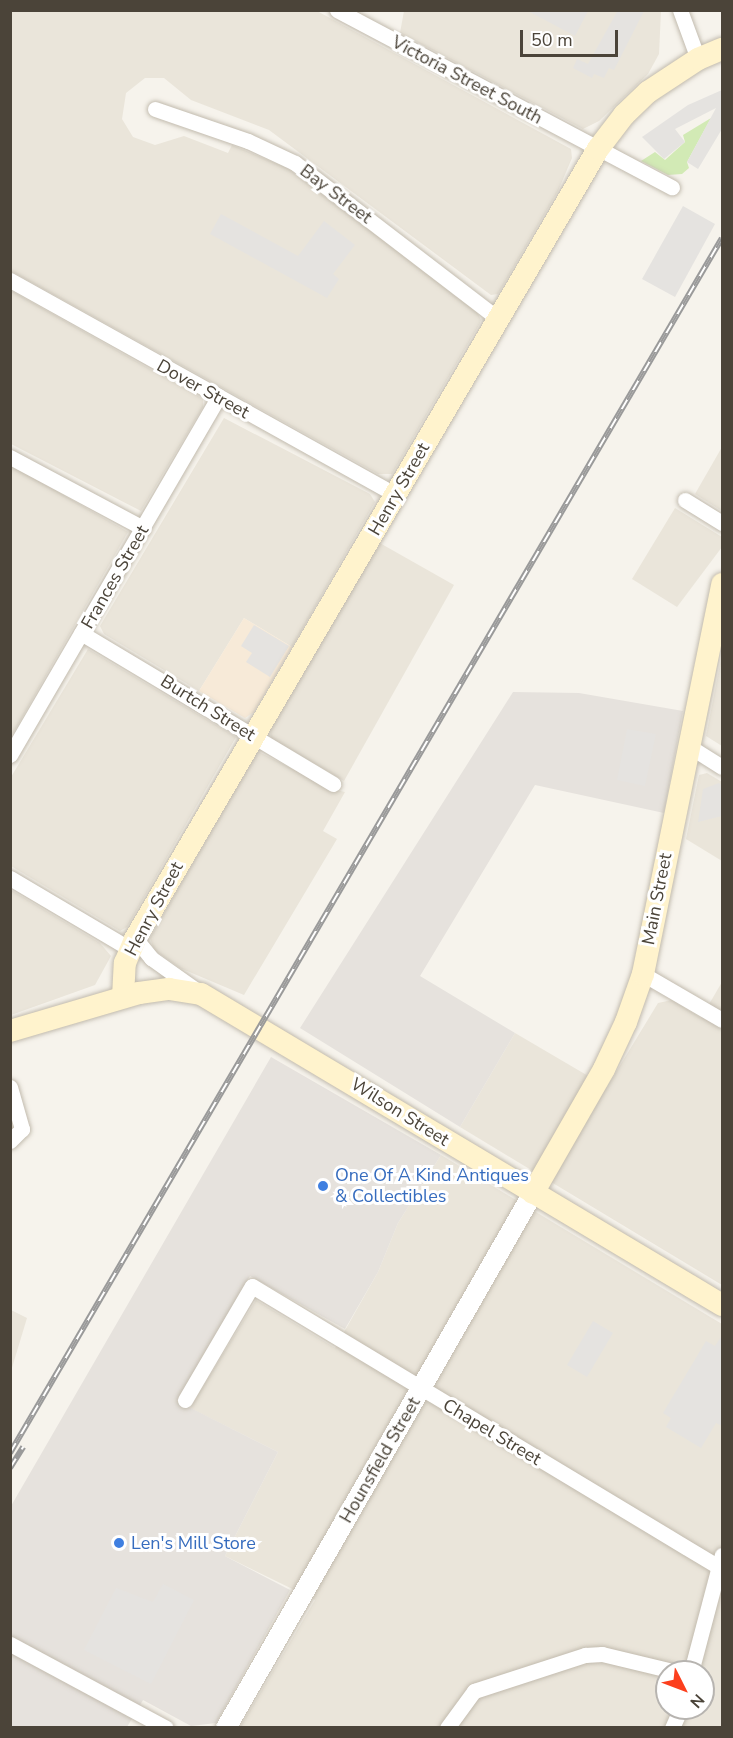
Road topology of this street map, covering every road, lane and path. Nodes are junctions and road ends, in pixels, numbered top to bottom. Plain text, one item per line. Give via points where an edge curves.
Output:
1 (337, 10) edge
2 (680, 10) edge
3 (723, 50) edge
4 (698, 59) junction
5 (155, 109) dead end
6 (598, 149) junction
7 (672, 187) dead end
8 (10, 280) edge
9 (497, 318) junction
10 (218, 397) junction
11 (10, 457) edge
12 (396, 495) junction
13 (686, 500) dead end
14 (723, 523) edge
15 (143, 528) junction
16 (723, 584) edge
17 (81, 633) junction
18 (252, 735) junction
19 (687, 745) junction
20 (10, 755) edge
21 (723, 767) edge
22 (333, 784) dead end
23 (10, 878) edge
24 (133, 943) junction
25 (643, 974) junction
26 (201, 994) junction
27 (123, 997) junction
28 (723, 1020) edge
29 (10, 1031) edge
30 (10, 1087) edge
31 (10, 1141) edge
32 (533, 1193) junction
33 (723, 1305) edge
34 (420, 1389) junction
35 (185, 1400) dead end
36 (721, 1564) edge
37 (10, 1644) edge
38 (694, 1660) edge
39 (655, 1667) edge
40 (166, 1728) edge
41 (226, 1728) edge
42 (447, 1728) edge

1 - 6 street, Victoria Street South
2 - 4 street
3 - 4 main road, Henry Street
4 - 6 main road, Henry Street via 637,102
5 - 9 street, Bay Street via 249,142 295,163
6 - 7 street, Victoria Street South
6 - 9 main road, Henry Street
8 - 10 street, Dover Street
9 - 12 main road, Henry Street
10 - 12 street, Dover Street
10 - 15 street, Frances Street
11 - 15 street
12 - 18 main road, Henry Street
13 - 14 street
15 - 17 street, Frances Street
16 - 19 main road, Main Street
17 - 18 street, Burtch Street
17 - 20 street, Frances Street
18 - 22 street, Burtch Street
18 - 24 main road, Henry Street
19 - 21 street
19 - 25 main road, Main Street
23 - 24 street, Wilson Street
24 - 26 street, Wilson Street
24 - 27 main road, Henry Street
25 - 28 street
25 - 32 main road, Main Street via 604,1069
26 - 27 main road, Wilson Street via 164,989
26 - 32 main road, Wilson Street
27 - 29 main road, Wilson Street
30 - 31 street via 22,1129
32 - 33 main road, Wilson Street
32 - 34 street, Hounsfield Street
34 - 35 street, Chapel Street via 252,1286
34 - 36 street, Chapel Street
34 - 41 street, Hounsfield Street via 241,1695
36 - 38 street
37 - 40 street
39 - 42 street via 602,1654 585,1655 474,1691

